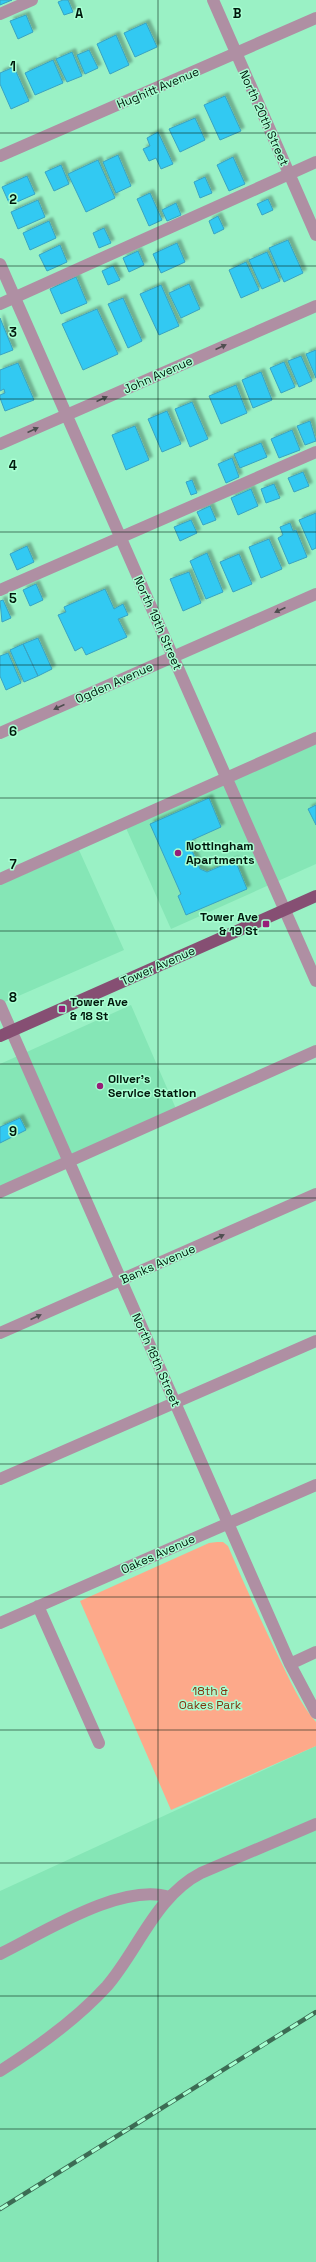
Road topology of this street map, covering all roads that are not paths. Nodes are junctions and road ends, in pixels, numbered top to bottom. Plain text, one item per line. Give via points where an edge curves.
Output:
1 (32, 0) edge
2 (213, 0) edge
3 (0, 14) edge
4 (316, 18) edge
5 (236, 54) junction
6 (0, 156) edge
7 (316, 162) edge
8 (289, 174) junction
9 (316, 235) edge
10 (0, 264) edge
11 (15, 298) junction
12 (0, 304) edge
13 (316, 306) edge
14 (66, 415) junction
15 (0, 444) edge
16 (316, 452) edge
17 (121, 538) junction
18 (0, 590) edge
19 (316, 594) edge
20 (173, 656) junction
21 (0, 733) edge
22 (316, 738) edge
23 (226, 778) junction
24 (0, 879) edge
25 (316, 896) edge
26 (285, 910) junction
27 (316, 981) edge
28 (0, 1005) edge
29 (11, 1031) junction
30 (0, 1036) edge
31 (316, 1051) edge
32 (69, 1162) junction
33 (0, 1192) edge
34 (316, 1194) edge
35 (121, 1280) junction
36 (0, 1333) edge
37 (316, 1341) edge
38 (175, 1403) junction
39 (0, 1479) edge
40 (316, 1485) edge
41 (228, 1523) junction
42 (38, 1606) junction
43 (0, 1623) edge
44 (316, 1652) edge
45 (290, 1664) junction
46 (316, 1713) edge
47 (99, 1743) dead end
48 (316, 1824) edge
49 (169, 1898) junction
50 (0, 1954) edge
51 (0, 2071) edge

1 - 3 street
2 - 5 street, North 20th Street
4 - 5 street, Hughitt Avenue
5 - 6 street, Hughitt Avenue
5 - 8 street, North 20th Street
7 - 8 street
8 - 9 street, North 20th Street
8 - 11 street
10 - 11 street, North 19th Street
11 - 12 street
11 - 14 street, North 19th Street
14 -> 13 street, John Avenue
15 -> 14 street, John Avenue
14 - 17 street, North 19th Street
16 - 17 street
17 - 18 street
17 - 20 street, North 19th Street
19 -> 20 street, Ogden Avenue
20 -> 21 street, Ogden Avenue
20 - 23 street, North 19th Street
22 - 23 street
23 - 24 street
23 - 26 street, North 19th Street
25 - 26 main road, Tower Avenue
26 - 27 street, North 19th Street
26 - 29 main road, Tower Avenue
28 - 29 street, North 18th Street
29 - 30 main road, Tower Avenue
29 - 32 street, North 18th Street
31 - 32 street
32 - 33 street
32 - 35 street, North 18th Street
35 -> 34 street, Banks Avenue
36 -> 35 street, Banks Avenue
35 - 38 street, North 18th Street
37 - 38 street
38 - 39 street
38 - 41 street, North 18th Street
40 - 41 street, Oakes Avenue
41 - 42 street, Oakes Avenue
41 - 45 street, North 18th Street
42 - 43 street, Oakes Avenue
42 - 47 street
44 - 45 street
45 - 46 street, North 18th Street
48 - 49 street via 193,1877
49 - 50 street via 144,1894 108,1902
49 - 51 street via 100,1993 57,2031

